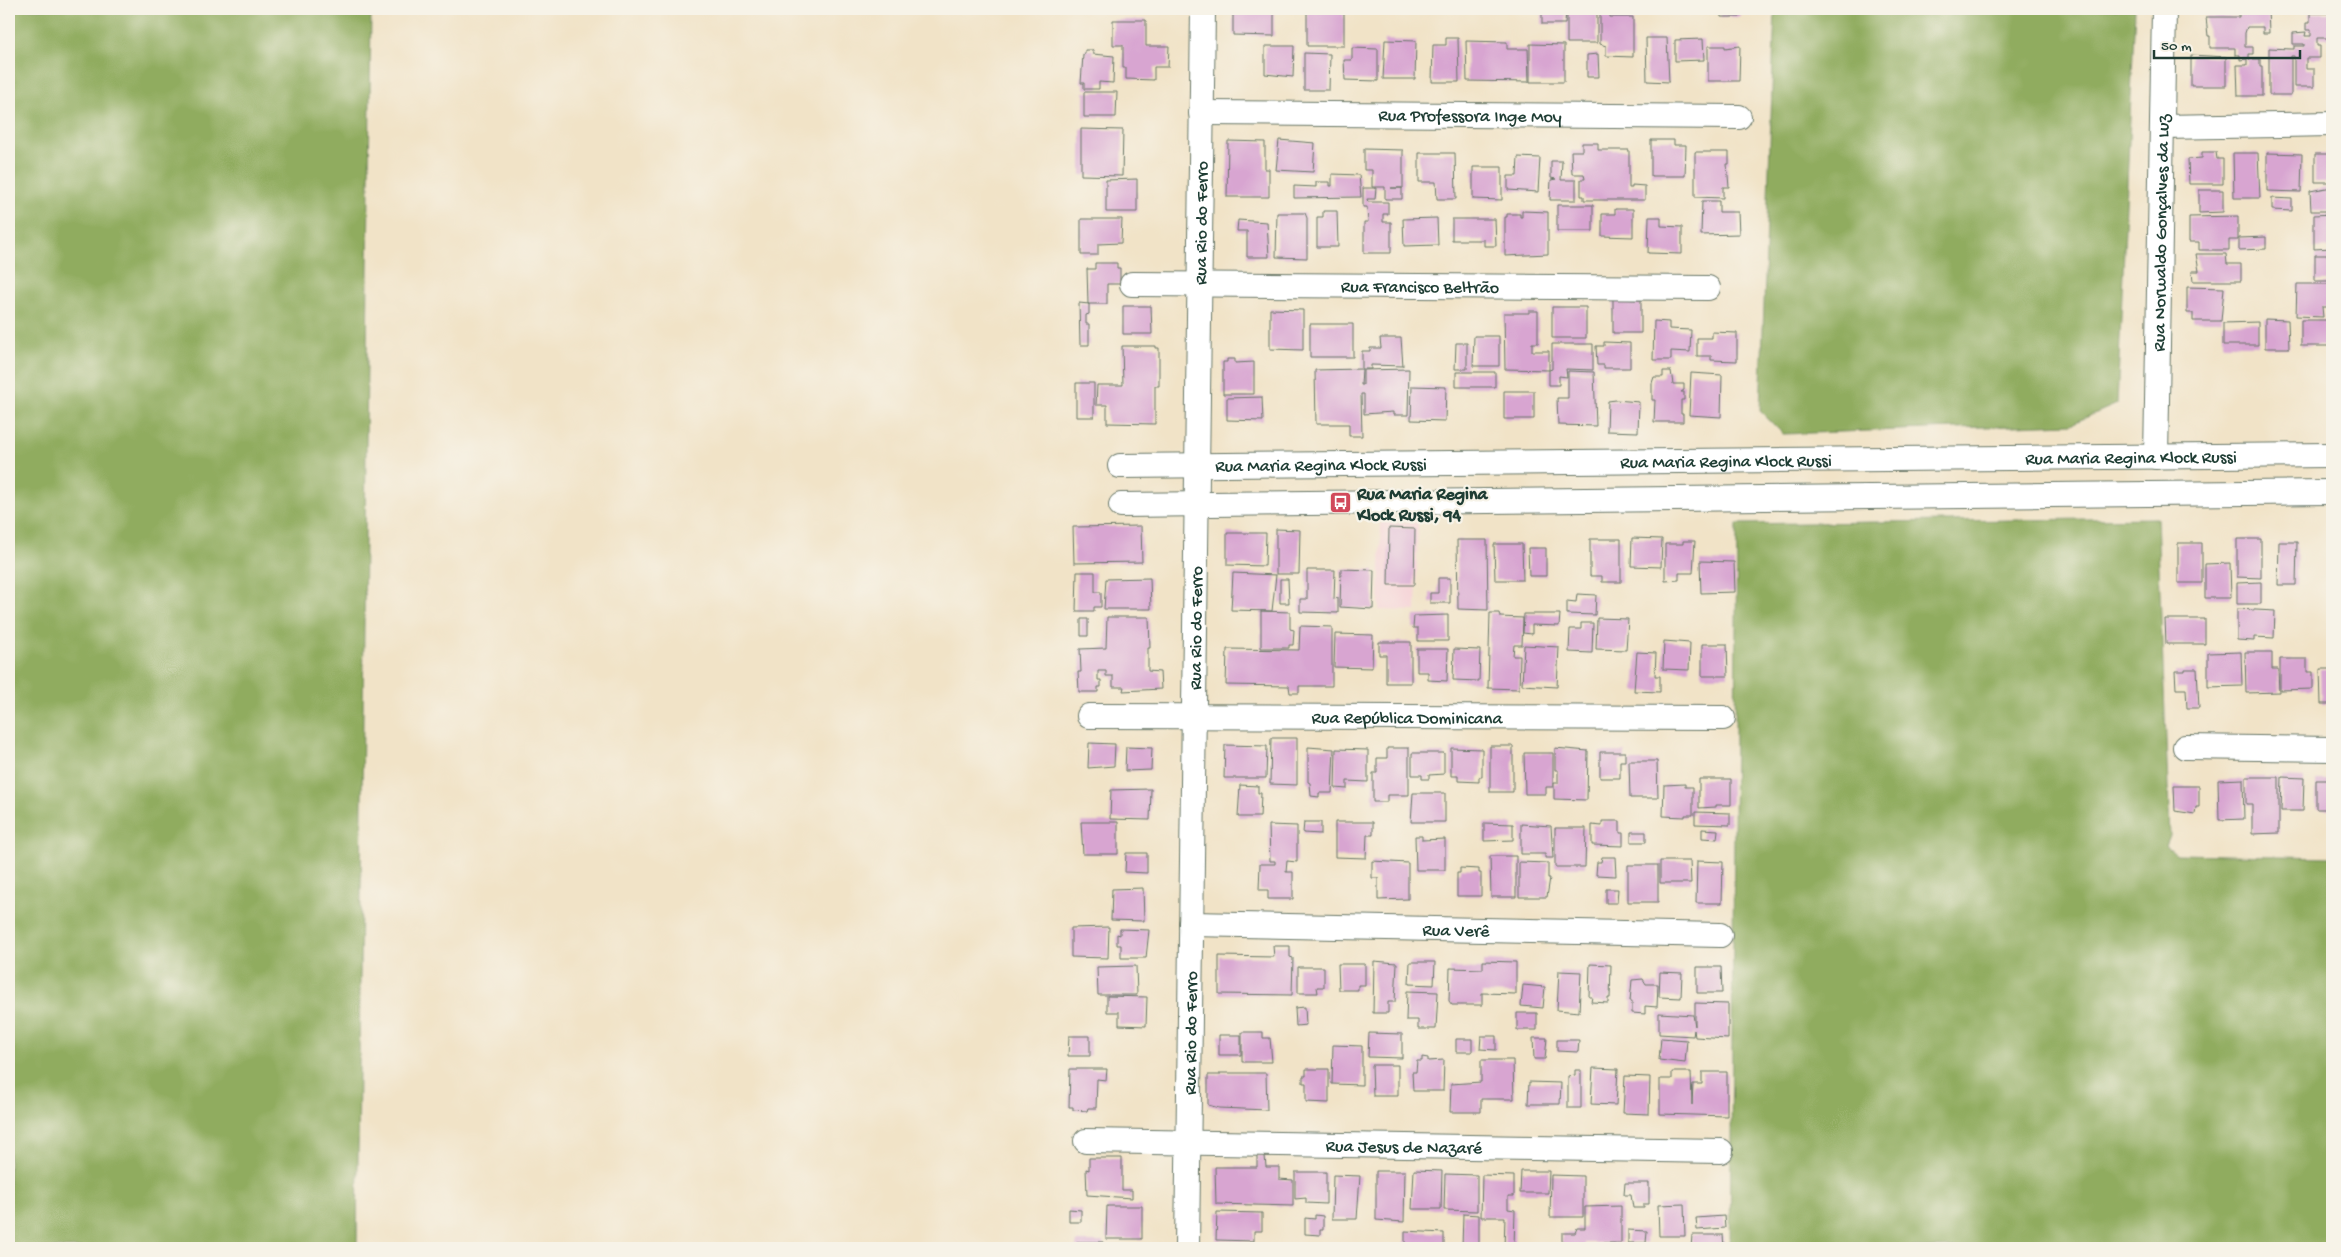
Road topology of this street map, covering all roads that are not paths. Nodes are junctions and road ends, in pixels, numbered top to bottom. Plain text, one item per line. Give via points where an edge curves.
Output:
1 (1202, 9) edge
2 (2164, 9) edge
3 (1201, 113) junction
4 (1739, 117) dead end
5 (2332, 124) edge
6 (2162, 127) junction
7 (1132, 284) dead end
8 (1199, 284) junction
9 (1708, 288) dead end
10 (2332, 455) edge
11 (2156, 457) junction
12 (1120, 466) dead end
13 (1197, 466) junction
14 (2332, 492) edge
15 (1121, 505) dead end
16 (1196, 505) junction
17 (1089, 716) dead end
18 (1194, 716) junction
19 (1723, 718) dead end
20 (2185, 748) dead end
21 (2332, 748) edge
22 (1191, 924) junction
23 (1720, 936) dead end
24 (1086, 1141) dead end
25 (1188, 1142) junction
26 (1721, 1151) dead end
27 (1187, 1248) edge

1 - 3 street, Rua Rio do Ferro
2 - 6 street, Rua Norwaldo Gonçalves da Luz
3 - 4 street, Rua Professora Inge Moy
3 - 8 street, Rua Rio do Ferro
5 - 6 street
6 - 11 street, Rua Norwaldo Gonçalves da Luz
7 - 8 street, Rua Francisco Beltrão
8 - 9 street, Rua Francisco Beltrão
8 - 13 street, Rua Rio do Ferro
10 - 11 street, Rua Maria Regina Klock Russi
11 - 13 street, Rua Maria Regina Klock Russi
12 - 13 street, Rua Maria Regina Klock Russi
13 - 16 street, Rua Rio do Ferro
14 - 16 street, Rua Maria Regina Klock Russi
15 - 16 street, Rua Maria Regina Klock Russi
16 - 18 street, Rua Rio do Ferro
17 - 18 street, Rua República Dominicana
18 - 19 street, Rua República Dominicana
18 - 22 street, Rua Rio do Ferro
20 - 21 street
22 - 23 street, Rua Verê
22 - 25 street, Rua Rio do Ferro
24 - 25 street, Rua Jesus de Nazaré
25 - 26 street, Rua Jesus de Nazaré
25 - 27 street, Rua Rio do Ferro

